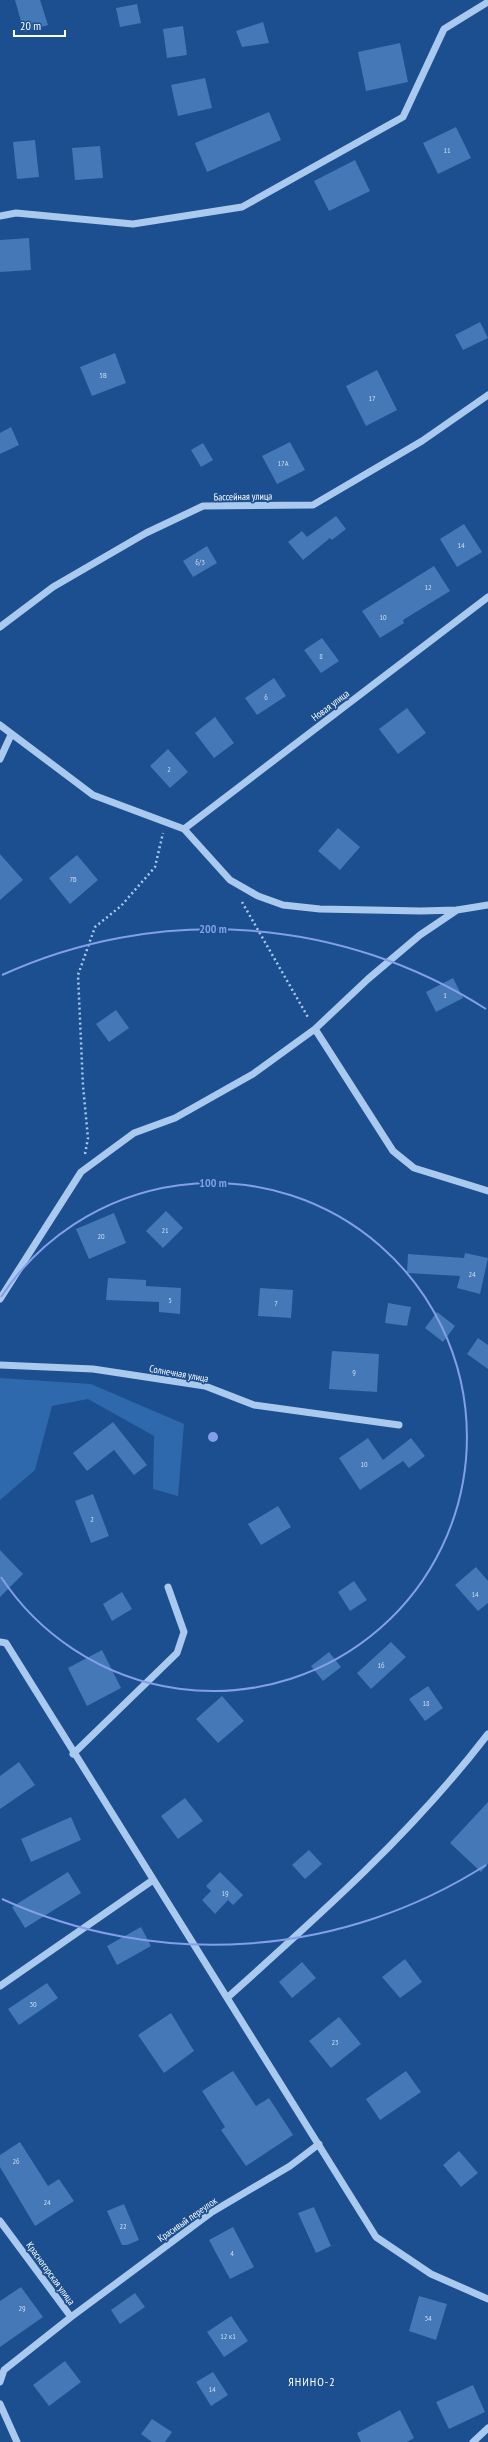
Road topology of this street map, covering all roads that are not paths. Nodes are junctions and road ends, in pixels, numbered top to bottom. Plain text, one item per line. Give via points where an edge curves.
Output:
1 (488, 2) edge
2 (0, 216) edge
3 (488, 395) edge
4 (488, 597) edge
5 (0, 627) edge
6 (0, 725) edge
7 (11, 735) junction
8 (0, 759) edge
9 (184, 829) junction
10 (488, 905) edge
11 (457, 910) junction
12 (315, 1029) junction
13 (488, 1191) edge
14 (0, 1299) edge
15 (0, 1365) edge
16 (398, 1425) dead end
17 (168, 1587) dead end
18 (0, 1642) edge
19 (488, 1734) edge
20 (73, 1754) junction
21 (153, 1880) junction
22 (0, 1986) edge
23 (228, 1997) junction
24 (319, 2144) junction
25 (0, 2221) edge
26 (488, 2299) edge
27 (70, 2317) junction
28 (0, 2382) edge
29 (0, 2404) edge
30 (488, 2428) edge
31 (17, 2442) edge
32 (473, 2442) edge

1 - 2 street via 444,29 403,117 242,207 133,224 16,213
3 - 5 street, Бассейная улица via 422,441 313,505 203,506 146,533 53,587
4 - 9 street, Новая улица
6 - 7 street
7 - 8 street
7 - 9 street via 93,795
9 - 11 street via 230,880 258,896 284,904 320,909
10 - 11 street
11 - 12 street via 402,949
12 - 13 street via 393,1151 414,1168
12 - 14 street via 247,1077 174,1118 134,1133 82,1172
15 - 16 street, Солнечная улица via 93,1369 168,1380 205,1386 254,1405
17 - 20 street via 184,1632 177,1653
18 - 20 street via 6,1643
19 - 23 street via 455,1777 357,1881
20 - 21 street
21 - 22 street
21 - 23 street
23 - 24 street
24 - 26 street via 376,2237 432,2274
24 - 27 street, Красивый переулок via 290,2166 212,2212
25 - 27 street, Красногорская улица
27 - 28 street, Красногорская улица via 4,2370
29 - 31 street
30 - 32 street

